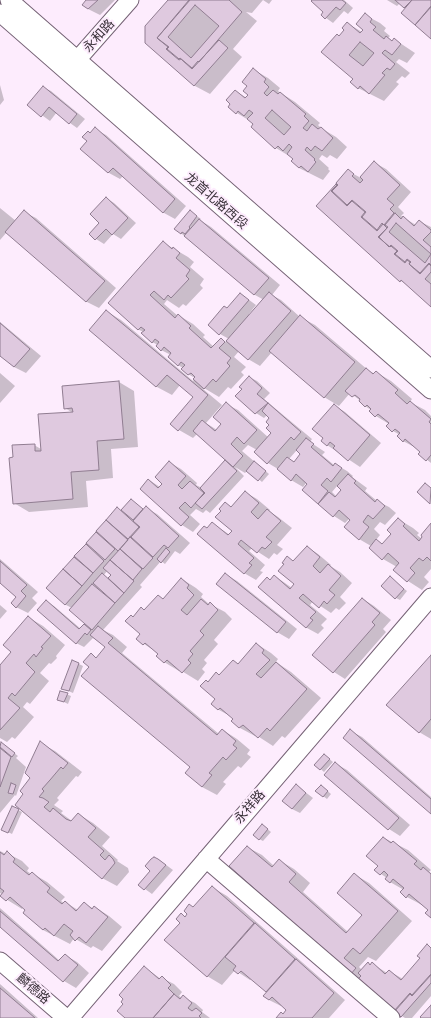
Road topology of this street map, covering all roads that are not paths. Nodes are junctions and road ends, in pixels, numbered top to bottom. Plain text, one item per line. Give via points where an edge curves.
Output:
1 (9, 0) edge
2 (130, 0) edge
3 (0, 13) edge
4 (72, 65) junction
5 (431, 369) edge
6 (431, 390) edge
7 (431, 597) edge
8 (206, 859) junction
9 (0, 961) edge
10 (66, 1018) edge
11 (70, 1018) edge
12 (391, 1018) edge

1 - 4 street, 龙首北路西段
2 - 4 street, 永和路
3 - 4 street, 龙首北路西段
4 - 5 street, 龙首北路西段
4 - 6 street, 龙首北路西段
7 - 8 street, 永祥路
8 - 11 street, 永祥路
8 - 12 street
9 - 10 street, 麟德路

